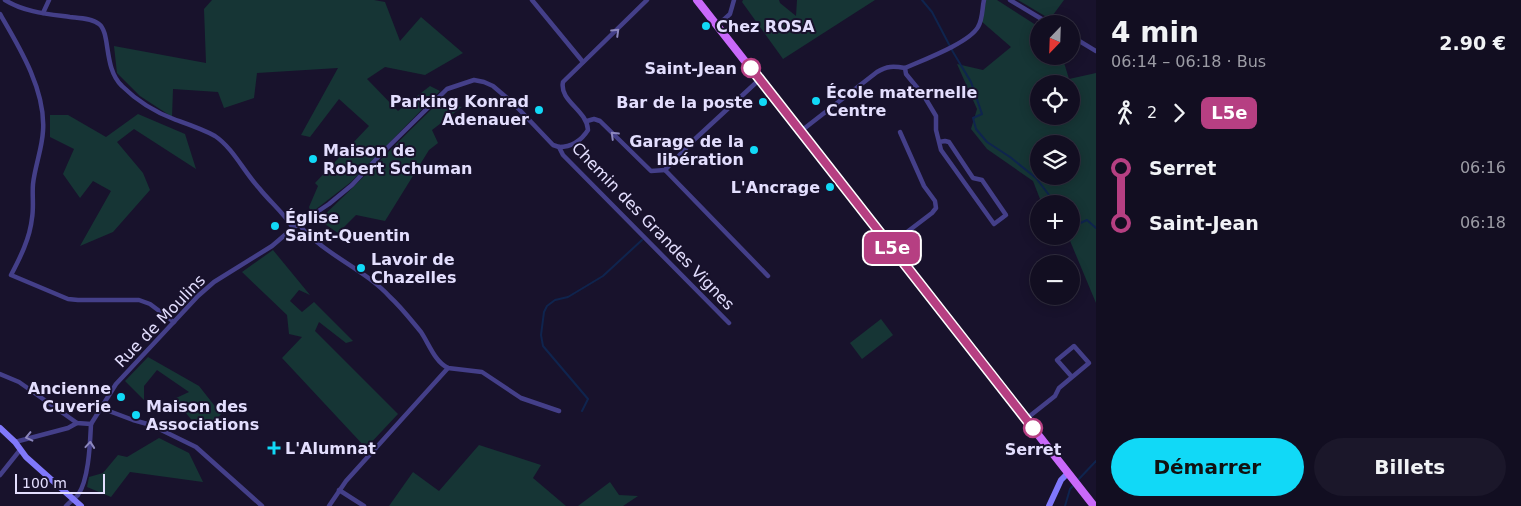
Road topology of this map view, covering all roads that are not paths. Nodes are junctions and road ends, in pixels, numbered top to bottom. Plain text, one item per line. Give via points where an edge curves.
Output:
1 (5, 0) edge
2 (49, 0) edge
3 (532, 0) edge
4 (647, 0) edge
5 (697, 0) edge
6 (734, 0) edge
7 (984, 0) edge
8 (1010, 0) edge
9 (43, 13) junction
10 (0, 14) edge
11 (1035, 15) edge
12 (718, 25) junction
13 (1080, 41) edge
14 (1096, 51) edge
15 (583, 62) junction
16 (904, 68) junction
17 (760, 79) junction
18 (586, 121) junction
19 (801, 132) junction
20 (900, 132) dead end
21 (939, 142) junction
22 (559, 147) junction
23 (665, 170) junction
24 (300, 225) junction
25 (293, 228) junction
26 (890, 246) junction
27 (768, 276) dead end
28 (174, 322) junction
29 (729, 323) dead end
30 (448, 368) junction
31 (0, 374) edge
32 (1072, 377) junction
33 (101, 408) junction
34 (559, 411) dead end
35 (1026, 419) junction
36 (77, 423) junction
37 (91, 424) junction
38 (0, 428) edge
39 (15, 442) junction
40 (20, 450) junction
41 (1069, 474) junction
42 (0, 475) edge
43 (339, 490) junction
44 (74, 498) junction
45 (66, 506) edge
46 (81, 506) edge
47 (262, 506) edge
48 (329, 506) edge
49 (364, 506) edge
50 (1049, 506) edge
51 (1094, 506) edge

1 - 9 street
2 - 9 street
3 - 15 street
15 -> 4 street
5 - 12 main road
6 - 12 street via 730,14
7 - 16 street via 975,32 954,46
8 - 11 street
9 - 25 street via 87,19 99,24 105,33 110,67 118,82 149,107 200,128 224,143
10 - 28 street via 23,54 44,119 33,185 31,224 11,275 68,299 139,300
12 - 17 main road
13 - 14 street
15 - 18 street via 562,86 564,94
16 - 19 street via 892,65 877,72
16 - 21 street via 936,116
17 - 19 main road
17 - 23 street
18 - 22 street via 588,130 584,136 570,145
23 -> 18 street via 651,171 600,122 594,119
19 - 26 main road
20 - 26 street via 936,208
21 - 21 street via 941,150 994,224 1006,215 982,180 973,178 948,142
22 - 24 street, Rue de Moulins via 553,145 493,86 474,80 465,82 447,89 352,185
22 - 29 street, Chemin des Grandes Vignes via 563,155
23 - 27 street
24 - 25 street, Rue de Moulins
24 - 30 street via 308,235 391,297
25 - 28 street, Rue de Moulins via 267,249 214,282
26 - 35 main road
28 - 33 street, Rue de Moulins via 116,384
30 - 34 street via 482,372 521,398
30 - 43 street
31 - 36 street via 19,382
32 - 32 street via 1089,363 1074,346 1057,360
32 - 35 street via 1055,396
33 - 37 street, Rue de Moulins
33 - 47 street via 151,425 196,448
35 - 41 main road
36 - 37 street
36 -> 39 street
44 -> 37 street via 88,465
38 - 39 street
39 - 40 street
40 - 42 street
40 - 44 street
41 - 50 street via 1061,480
41 - 51 main road
43 - 48 street
43 - 49 street
44 - 45 street
44 - 46 street

